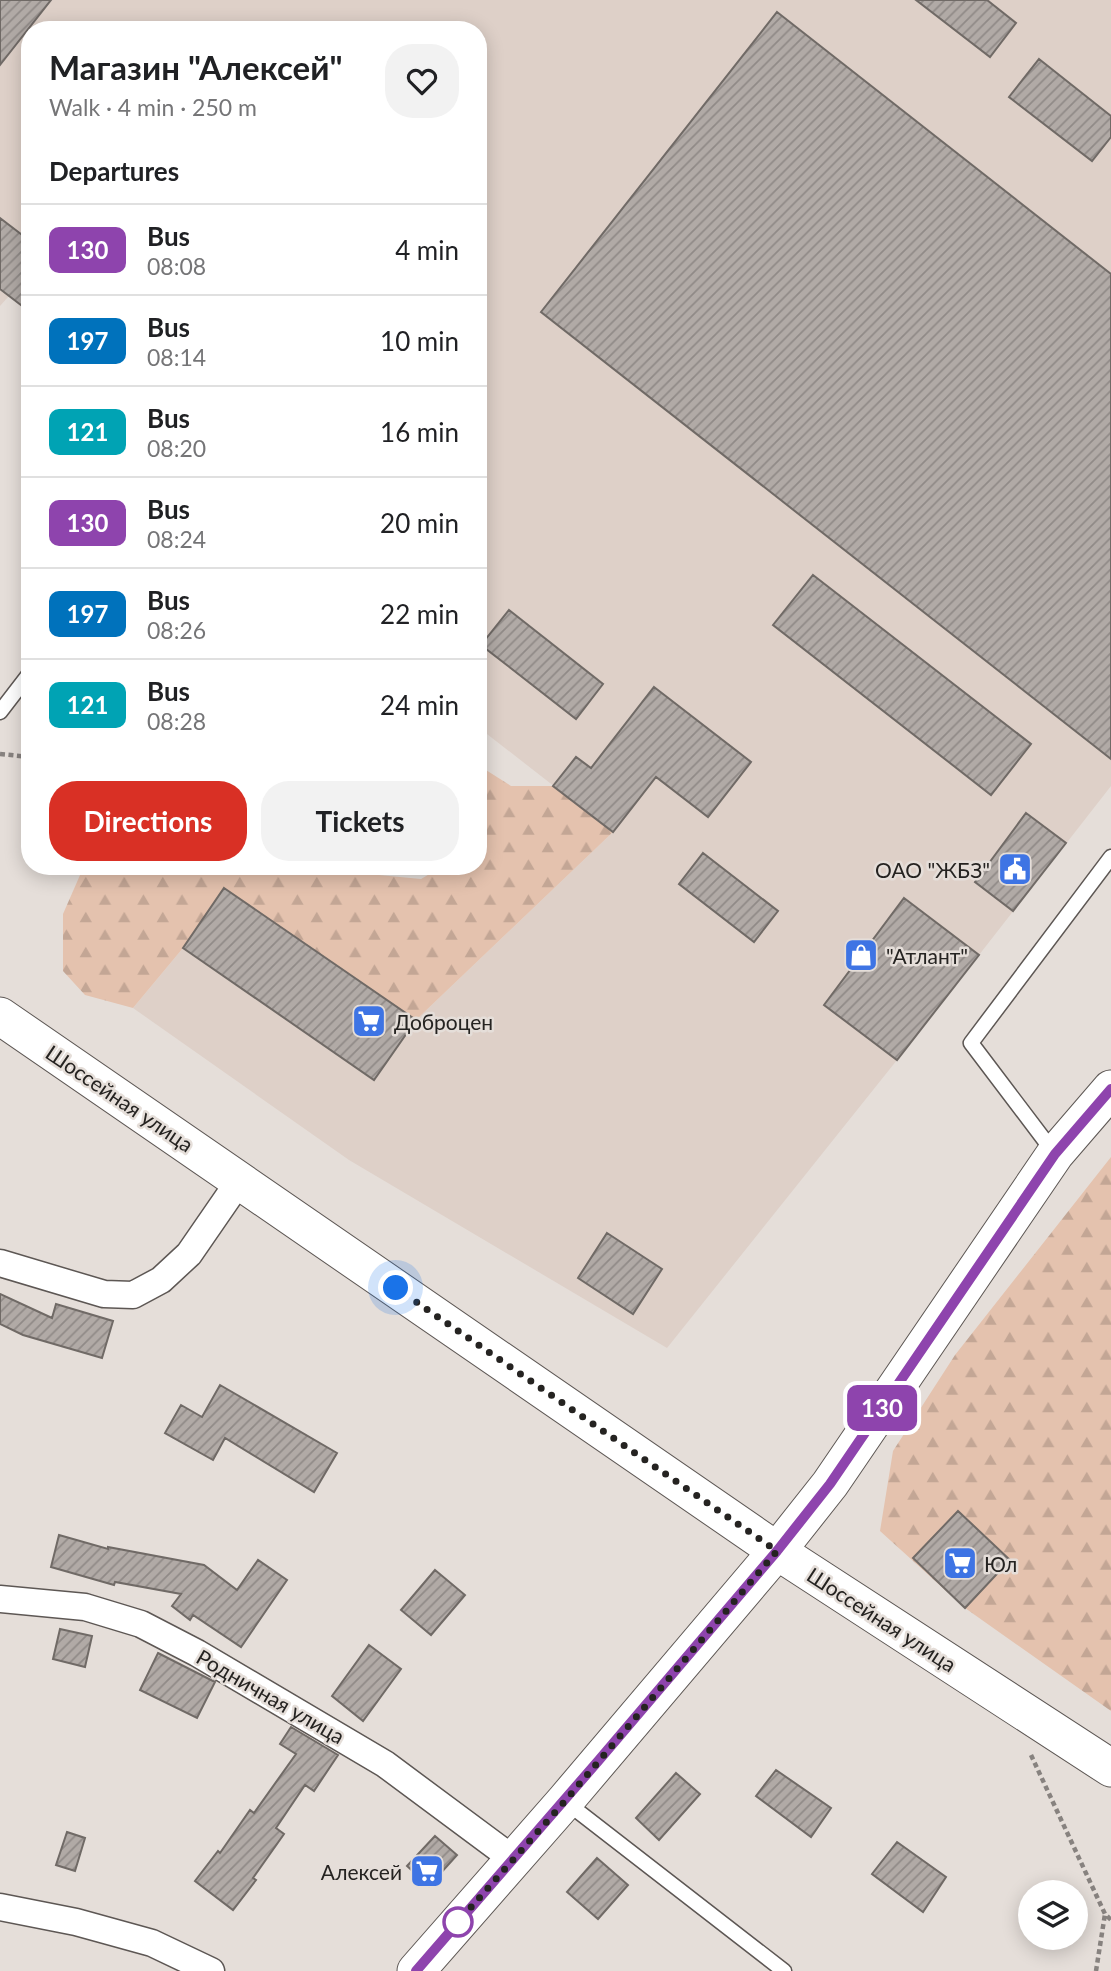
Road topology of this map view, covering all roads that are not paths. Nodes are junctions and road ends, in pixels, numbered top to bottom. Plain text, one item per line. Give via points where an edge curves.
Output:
1 (21, 684) edge
2 (1, 709) edge
3 (1111, 856) edge
4 (0, 1016) edge
5 (1111, 1088) edge
6 (1055, 1154) junction
7 (240, 1180) junction
8 (0, 1263) edge
9 (777, 1551) junction
10 (0, 1599) edge
11 (1111, 1768) edge
12 (565, 1801) junction
13 (513, 1860) junction
14 (0, 1908) edge
15 (211, 1971) edge
16 (416, 1971) edge
17 (784, 1971) edge

1 - 2 lane
3 - 6 lane via 971,1043
4 - 7 street, Шоссейная улица
5 - 6 street
6 - 9 street via 830,1484
7 - 8 street via 189,1254 161,1280 133,1295 104,1294
7 - 9 street, Шоссейная улица
9 - 11 street, Шоссейная улица
9 - 12 street
10 - 13 street, Родничная улица via 85,1607 141,1624 385,1764
12 - 13 street
12 - 17 lane
13 - 16 street
14 - 15 street via 152,1943

